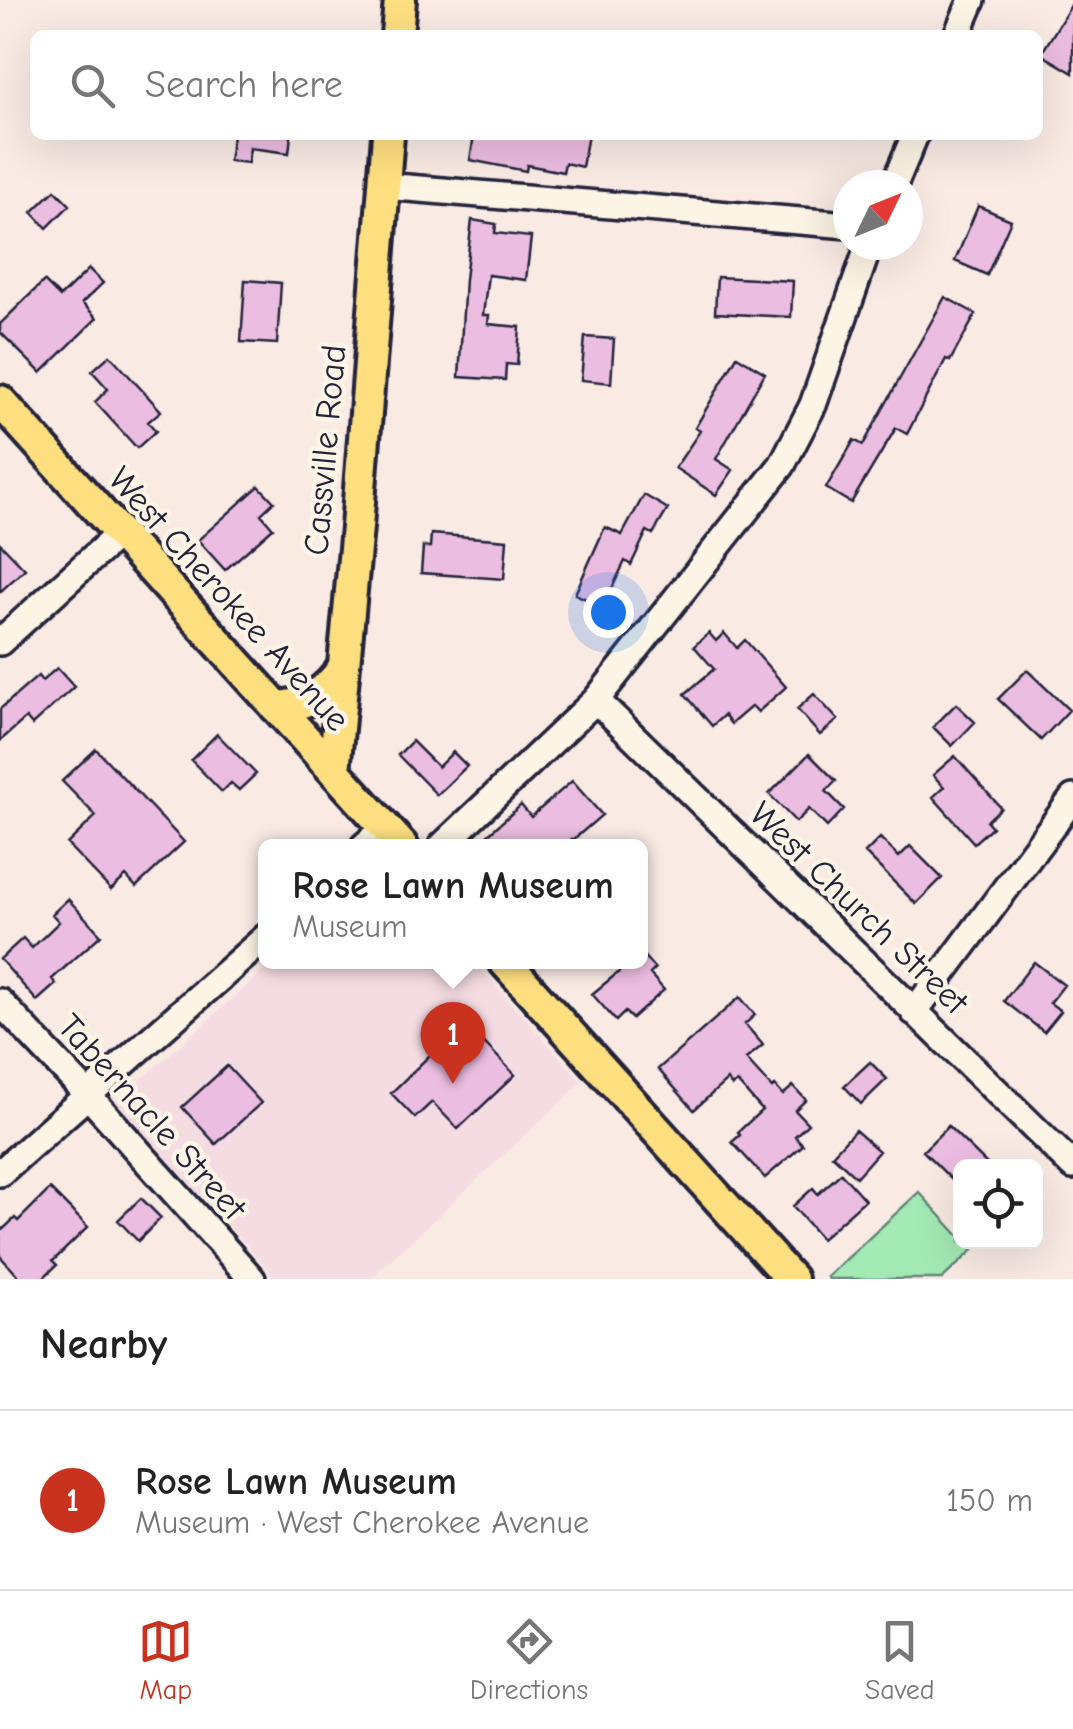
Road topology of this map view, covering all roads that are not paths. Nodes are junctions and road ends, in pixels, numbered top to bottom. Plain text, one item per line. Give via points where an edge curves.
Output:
1 (400, 0) edge
2 (972, 0) edge
3 (397, 30) edge
4 (959, 30) edge
5 (388, 140) edge
6 (913, 140) edge
7 (900, 170) edge
8 (384, 186) junction
9 (833, 224) edge
10 (865, 260) edge
11 (0, 402) edge
12 (120, 533) junction
13 (0, 642) edge
14 (343, 668) junction
15 (596, 700) junction
16 (276, 708) junction
17 (334, 771) junction
18 (1073, 798) edge
19 (383, 839) edge
20 (449, 839) edge
21 (258, 944) edge
22 (511, 969) edge
23 (0, 1002) edge
24 (914, 1012) junction
25 (87, 1094) junction
26 (1073, 1166) edge
27 (0, 1173) edge
28 (252, 1279) edge
29 (792, 1279) edge

1 - 3 main road
2 - 4 street
5 - 8 main road, Cassville Road
6 - 7 street
8 - 9 street
8 - 14 main road, Cassville Road
10 - 15 street via 813,405 782,466
11 - 12 main road, West Cherokee Avenue
12 - 13 street
12 - 16 main road, West Cherokee Avenue
14 - 16 main road via 311,699
14 - 17 main road, Cassville Road
15 - 20 street
15 - 24 street, West Church Street
16 - 17 main road, West Cherokee Avenue
17 - 19 main road, West Cherokee Avenue
18 - 24 street
21 - 25 street
22 - 29 main road
23 - 25 street, Tabernacle Street
24 - 26 street, West Church Street
25 - 27 street
25 - 28 street, Tabernacle Street

